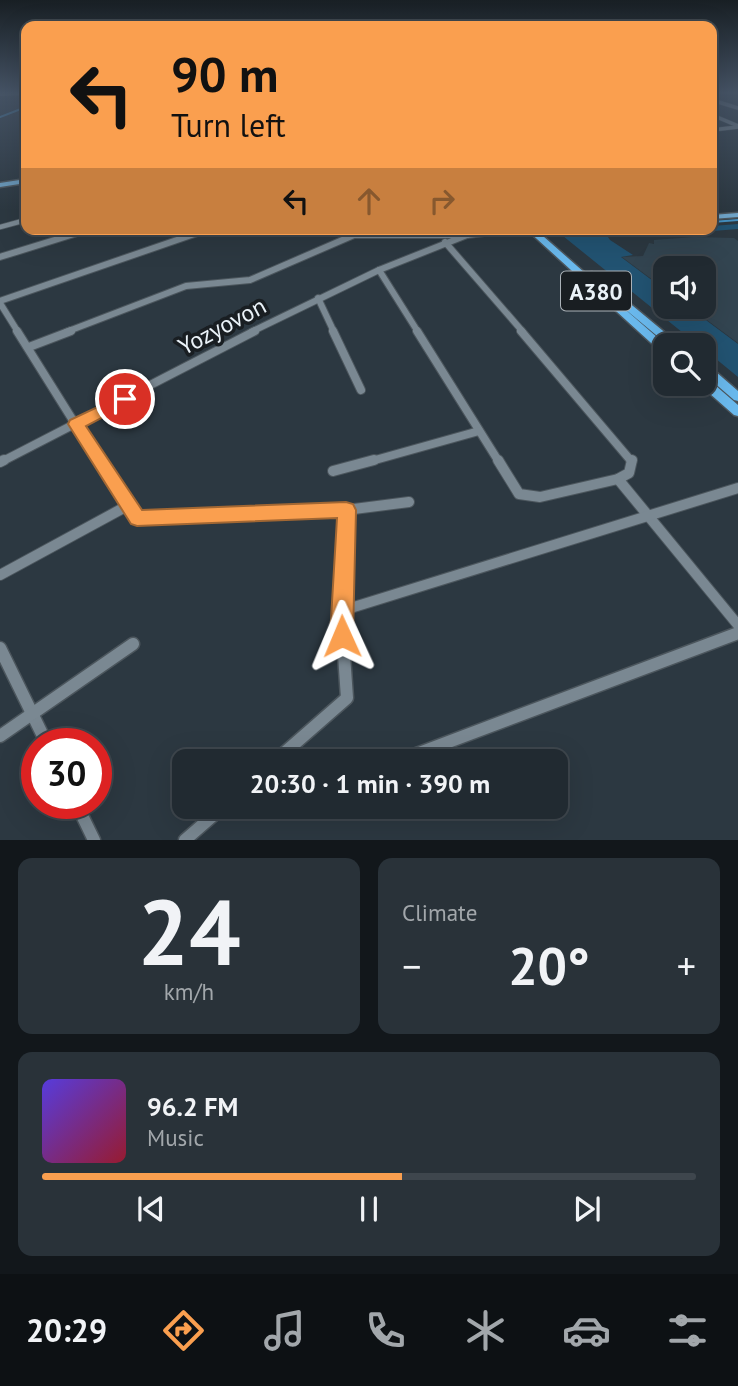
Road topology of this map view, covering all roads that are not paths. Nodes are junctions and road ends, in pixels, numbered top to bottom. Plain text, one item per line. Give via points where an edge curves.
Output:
1 (21, 182) edge
2 (0, 185) edge
3 (738, 209) edge
4 (717, 211) edge
5 (738, 215) edge
6 (717, 217) edge
7 (21, 221) edge
8 (0, 227) edge
9 (72, 235) edge
10 (198, 235) edge
11 (356, 235) edge
12 (467, 235) edge
13 (536, 235) edge
14 (546, 235) edge
15 (445, 242) junction
16 (0, 257) edge
17 (379, 270) junction
18 (318, 298) junction
19 (0, 302) edge
20 (5, 320) edge
21 (661, 333) edge
22 (653, 339) edge
23 (29, 346) junction
24 (716, 378) edge
25 (361, 390) dead end
26 (716, 393) edge
27 (738, 397) edge
28 (738, 412) edge
29 (76, 424) junction
30 (479, 431) junction
31 (0, 462) edge
32 (333, 471) dead end
33 (618, 479) junction
34 (738, 488) edge
35 (409, 502) dead end
36 (127, 506) junction
37 (346, 510) junction
38 (651, 517) junction
39 (0, 575) edge
40 (341, 611) junction
41 (738, 625) edge
42 (738, 634) edge
43 (133, 644) dead end
44 (0, 648) edge
45 (32, 713) junction
46 (39, 728) edge
47 (0, 736) edge
48 (289, 749) edge
49 (430, 749) edge
50 (84, 819) edge
51 (209, 819) edge
52 (94, 840) edge
53 (185, 840) edge

1 - 2 main road
3 - 4 main road
5 - 6 main road
7 - 8 street
9 - 16 street
10 - 19 street
11 - 23 street via 250,280 186,286
12 - 15 street, Yozyovon
13 - 22 highway, A380
14 - 21 highway, A380
15 - 17 street, Yozyovon
15 - 33 street via 632,460 629,473
17 - 18 street, Yozyovon
17 - 30 street
18 - 25 street
18 - 29 street, Yozyovon
19 - 20 street
20 - 23 street
23 - 29 street
24 - 27 highway
26 - 28 highway
29 - 31 street, Yozyovon
29 - 36 street
30 - 32 street
30 - 33 street via 525,497
33 - 38 street
34 - 38 street
35 - 37 street
36 - 37 street via 137,518 146,519
36 - 39 street
37 - 40 street
38 - 40 street
38 - 41 street
40 - 48 street via 347,698
42 - 49 street
43 - 45 street
44 - 45 street
45 - 46 street
45 - 47 street
50 - 52 street
51 - 53 street

